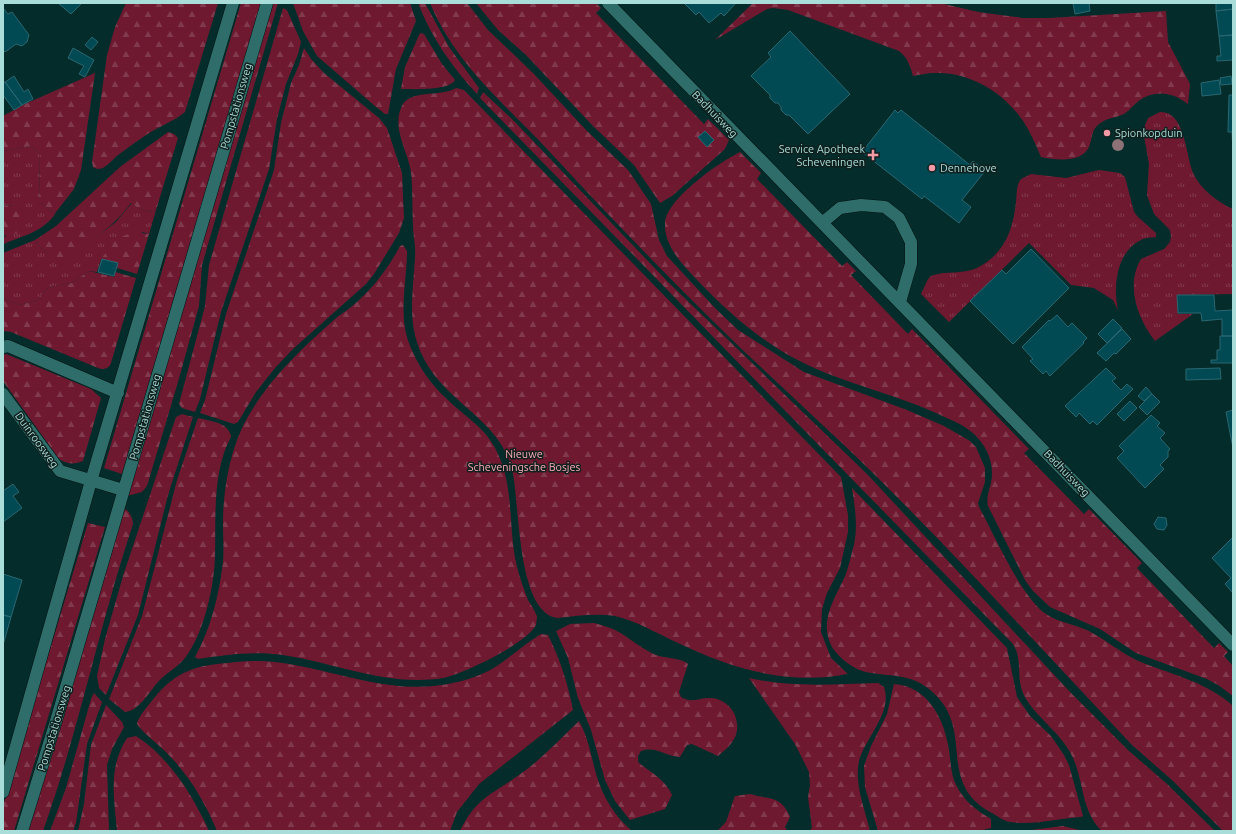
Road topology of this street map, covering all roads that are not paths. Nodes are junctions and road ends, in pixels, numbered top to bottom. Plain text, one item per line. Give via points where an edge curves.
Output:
1 (233, 3) edge
2 (266, 3) edge
3 (608, 3) edge
4 (822, 223) junction
5 (900, 302) junction
6 (3, 347) edge
7 (118, 393) junction
8 (3, 394) edge
9 (91, 481) junction
10 (123, 490) junction
11 (1233, 645) edge
12 (3, 792) edge
13 (22, 831) edge

1 - 7 street
2 - 10 street, Pompstationsweg
3 - 4 street, Badhuisweg
4 - 5 street, Badhuisweg
4 - 5 street via 840,208 861,205 885,207 899,218 911,242 911,264
5 - 11 street, Badhuisweg
6 - 7 street via 8,346
7 - 9 street
8 - 9 street, Duinroosweg via 60,471
9 - 10 street, Duinroosweg
9 - 12 street
10 - 13 street, Pompstationsweg

